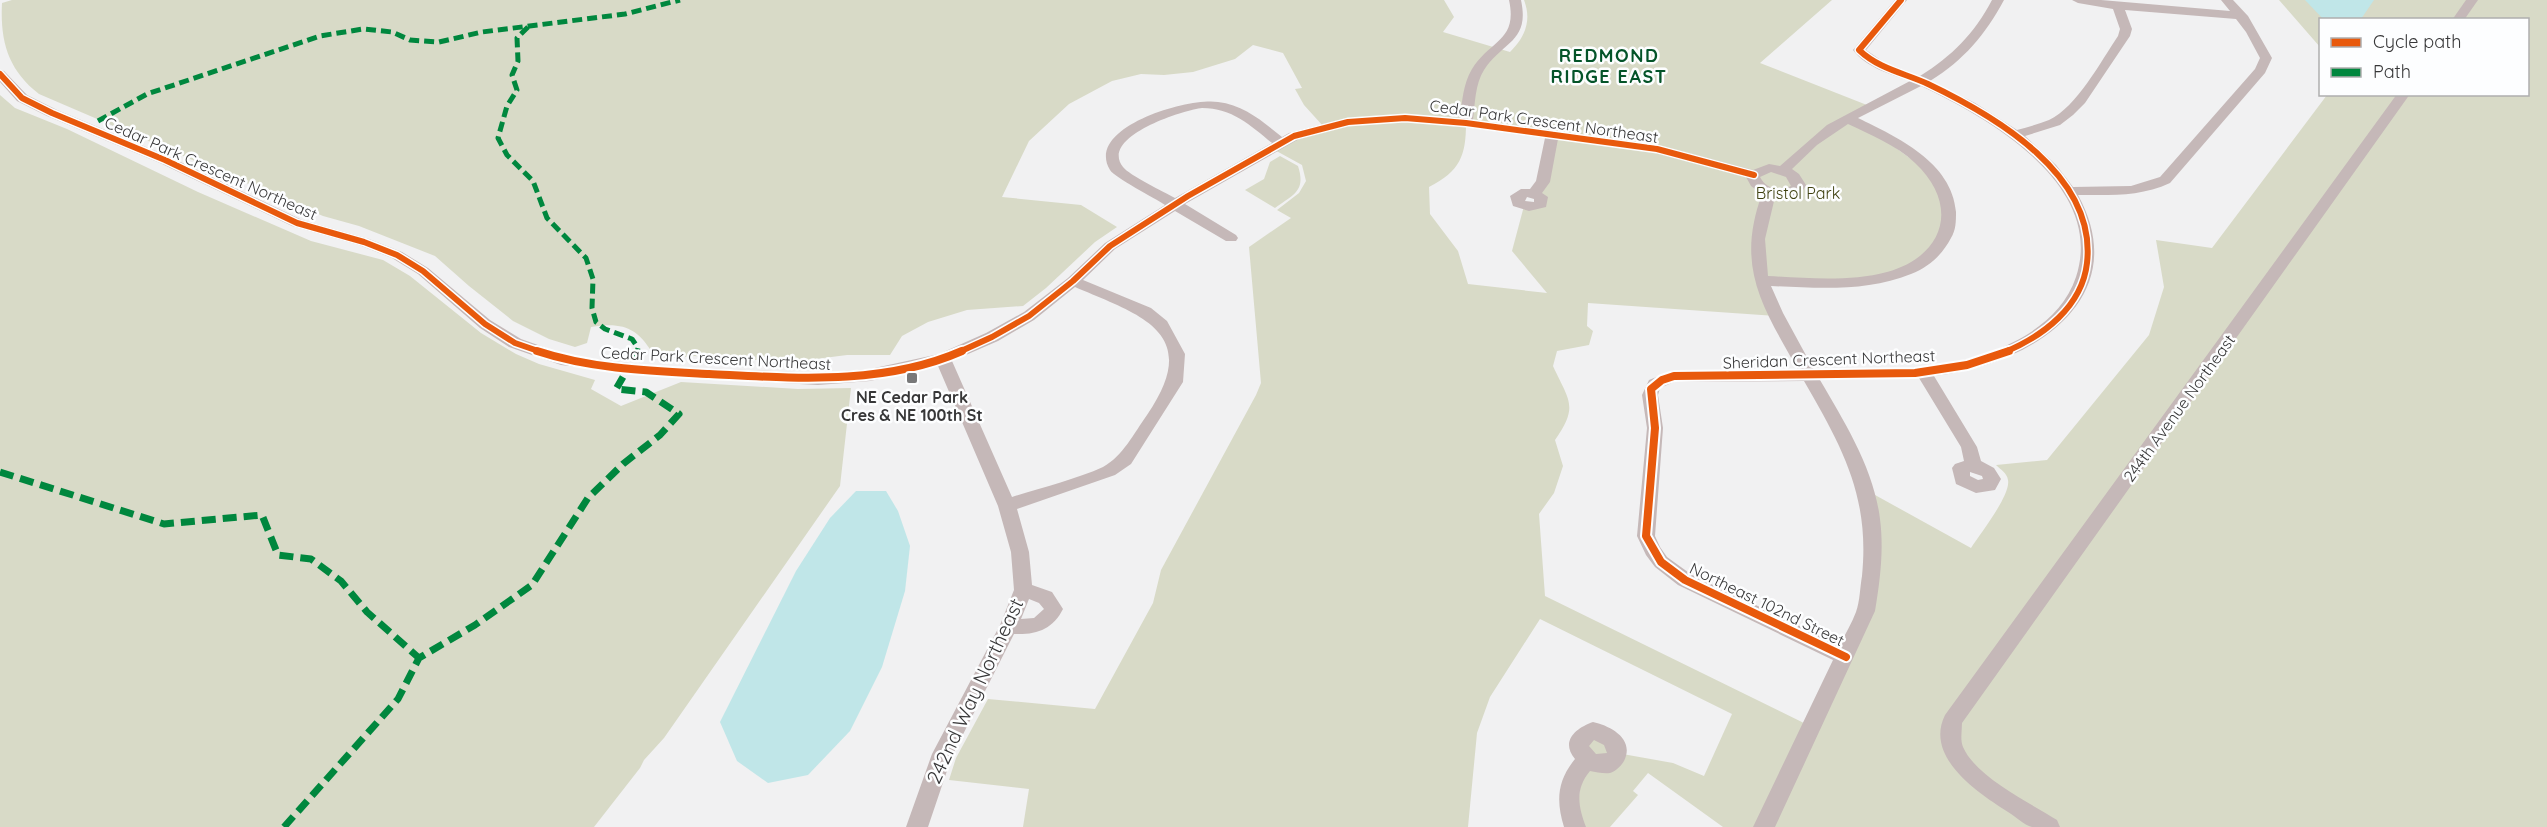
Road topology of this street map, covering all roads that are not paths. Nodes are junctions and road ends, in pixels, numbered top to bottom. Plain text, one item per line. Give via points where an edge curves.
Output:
1 (1515, 0) edge
2 (1901, 0) edge
3 (1998, 0) edge
4 (2078, 0) edge
5 (2227, 0) edge
6 (2472, 0) edge
7 (2118, 6) junction
8 (2242, 16) junction
9 (2459, 18) edge
10 (0, 74) edge
11 (1921, 81) junction
12 (2403, 96) edge
13 (1849, 119) junction
14 (1466, 123) junction
15 (1552, 134) junction
16 (2016, 135) junction
17 (1281, 143) junction
18 (1783, 170) junction
19 (1754, 174) junction
20 (2069, 191) junction
21 (1770, 192) junction
22 (1534, 193) dead end
23 (1174, 205) junction
24 (1231, 238) dead end
25 (1073, 281) junction
26 (1762, 281) junction
27 (943, 360) junction
28 (1923, 372) junction
29 (1808, 375) junction
30 (1974, 465) dead end
31 (1007, 506) junction
32 (1652, 550) joint
33 (1023, 590) junction
34 (1009, 626) junction
35 (1846, 657) junction
36 (1587, 760) dead end
37 (917, 827) edge
38 (1575, 827) edge
39 (1764, 827) edge
40 (2049, 827) edge

1 - 14 street via 1517,24 1509,40 1478,69
2 - 11 street, Sheridan Crescent Northeast via 1859,50 1874,62
3 - 11 street via 1971,42 1951,62
4 - 7 street
5 - 8 street
6 - 9 street
7 - 8 street
7 - 16 street via 2126,29 2124,36 2080,100 2055,122
8 - 20 street via 2260,43 2265,64 2172,174 2148,188
10 - 27 street, Cedar Park Crescent Northeast via 22,98 52,113 165,160 297,223 397,255 423,271 499,334 549,357 618,369 799,379 870,375
11 - 13 street
11 - 16 street, Sheridan Crescent Northeast via 1979,110
12 - 40 street, 244th Avenue Northeast via 1952,721 1952,744 1975,776
13 - 18 street via 1802,150
13 - 26 street via 1897,144 1934,176 1950,207 1951,220 1941,246 1908,269 1860,281
14 - 15 street, Cedar Park Crescent Northeast
14 - 17 street, Cedar Park Crescent Northeast via 1370,119 1311,130
15 - 19 street, Cedar Park Crescent Northeast via 1657,149
15 - 22 street via 1543,182
16 - 20 street, Sheridan Crescent Northeast via 2042,158
17 - 23 street, Cedar Park Crescent Northeast
17 - 23 street via 1242,114 1220,105 1190,106 1134,128 1119,141 1112,154 1117,170
18 - 19 street via 1769,168
18 - 21 street via 1795,177 1797,189 1786,194
19 - 21 street via 1755,182
20 - 28 street, Sheridan Crescent Northeast via 2086,228 2089,256 2077,297 2063,315 2044,331 2001,354
21 - 26 street via 1758,238
23 - 24 street
23 - 25 street, Cedar Park Crescent Northeast via 1110,246
25 - 27 street, Cedar Park Crescent Northeast via 1005,331
25 - 31 street via 1146,312 1162,325 1177,354 1175,382 1125,460 1109,471
26 - 29 street via 1767,299
27 - 31 street
28 - 29 street, Sheridan Crescent Northeast
28 - 30 street via 1969,447
29 - 32 street, Sheridan Crescent Northeast via 1674,376 1652,386 1648,398 1655,416 1646,536
29 - 35 street via 1853,453 1870,505 1871,580 1866,611
31 - 33 street via 1020,552
32 - 35 street, Northeast 102nd Street via 1671,572 1685,580
33 - 34 street, 242nd Way Northeast
33 - 34 street via 1044,595 1054,609 1038,626
34 - 37 street, 242nd Way Northeast via 942,754
35 - 39 street
36 - 38 street via 1575,772 1567,790

